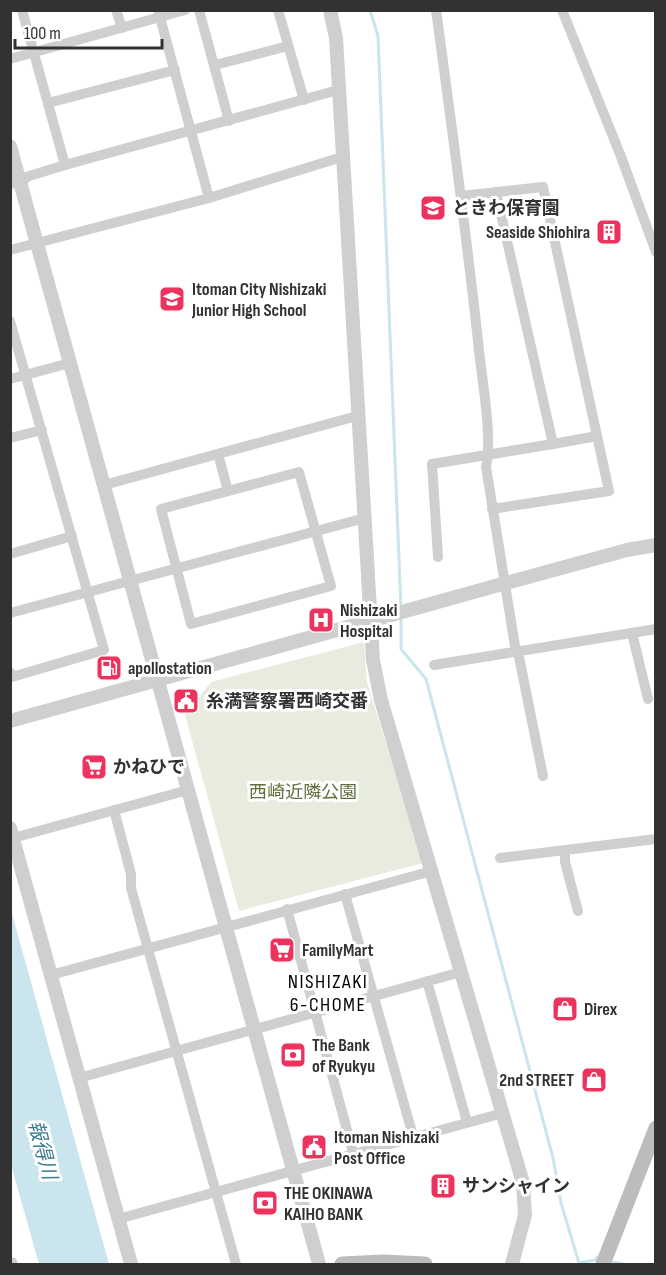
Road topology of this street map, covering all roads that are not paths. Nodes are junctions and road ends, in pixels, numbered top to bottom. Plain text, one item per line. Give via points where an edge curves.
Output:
1 (22, 10) edge
2 (116, 10) edge
3 (185, 10) edge
4 (199, 10) edge
5 (278, 10) edge
6 (330, 10) edge
7 (436, 10) edge
8 (562, 10) edge
9 (159, 14) edge
10 (122, 28) junction
11 (288, 46) junction
12 (34, 53) junction
13 (10, 59) edge
14 (215, 64) junction
15 (175, 70) junction
16 (338, 90) junction
17 (304, 100) junction
18 (48, 103) junction
19 (229, 121) junction
20 (190, 131) junction
21 (10, 146) edge
22 (342, 157) junction
23 (65, 165) junction
24 (15, 183) edge
25 (496, 192) junction
26 (461, 196) junction
27 (209, 198) junction
28 (37, 243) junction
29 (10, 250) edge
30 (656, 252) edge
31 (10, 321) edge
32 (70, 363) junction
33 (27, 374) junction
34 (10, 379) edge
35 (357, 416) junction
36 (42, 430) junction
37 (597, 436) junction
38 (10, 438) edge
39 (553, 444) junction
40 (218, 454) junction
41 (488, 455) junction
42 (104, 485) junction
43 (228, 491) junction
44 (492, 509) junction
45 (364, 518) junction
46 (315, 531) junction
47 (72, 536) junction
48 (656, 545) edge
49 (10, 554) edge
50 (438, 556) dead end
51 (176, 569) junction
52 (130, 581) junction
53 (506, 583) junction
54 (88, 592) junction
55 (10, 613) edge
56 (372, 621) junction
57 (656, 629) edge
58 (632, 633) junction
59 (518, 652) junction
60 (434, 665) dead end
61 (10, 672) edge
62 (157, 680) junction
63 (648, 699) dead end
64 (10, 721) edge
65 (543, 776) dead end
66 (188, 790) junction
67 (114, 810) junction
68 (12, 833) edge
69 (656, 839) edge
70 (565, 851) junction
71 (501, 858) dead end
72 (432, 871) junction
73 (345, 894) junction
74 (287, 909) junction
75 (578, 911) dead end
76 (226, 926) junction
77 (149, 949) junction
78 (461, 972) junction
79 (51, 975) junction
80 (427, 981) junction
81 (374, 996) junction
82 (316, 1012) junction
83 (255, 1029) junction
84 (177, 1051) junction
85 (79, 1078) junction
86 (503, 1113) junction
87 (467, 1122) junction
88 (656, 1128) edge
89 (413, 1136) junction
90 (353, 1152) junction
91 (293, 1170) junction
92 (216, 1191) junction
93 (118, 1219) junction
94 (131, 1264) edge
95 (236, 1264) edge
96 (319, 1264) edge
97 (342, 1264) edge
98 (425, 1264) edge
99 (512, 1264) edge
100 (603, 1264) edge

1 - 12 street
2 - 10 street
3 - 9 street
4 - 14 street
5 - 11 street
6 - 16 street via 336,38
7 - 26 street
8 - 30 street
9 - 10 street
9 - 15 street
10 - 12 street
11 - 14 street
11 - 17 street
12 - 13 street
12 - 18 street
14 - 19 street
15 - 18 street
15 - 20 street
16 - 17 street
16 - 22 street
17 - 19 street
18 - 23 street
19 - 20 street
20 - 23 street
20 - 27 street
21 - 24 street
22 - 27 street
22 - 35 street
23 - 24 street
24 - 28 street
25 - 26 street
25 - 37 street via 543,187
25 - 39 street
26 - 41 street
27 - 28 street
28 - 29 street
28 - 32 street
31 - 33 street
32 - 33 street
32 - 42 street
33 - 34 street
33 - 36 street
35 - 40 street
35 - 45 street
36 - 38 street
36 - 47 street
37 - 39 street
37 - 44 street via 609,490
39 - 41 street
40 - 42 street
40 - 43 street
41 - 44 street
41 - 50 street via 432,464
42 - 52 street
43 - 46 street via 299,472
43 - 51 street via 161,509
44 - 53 street
45 - 46 street
45 - 56 street
46 - 51 street
46 - 51 street via 332,586 191,624
47 - 49 street
47 - 54 street
48 - 53 street
51 - 52 street
52 - 54 street
52 - 62 street
53 - 56 street
53 - 59 street
54 - 55 street
54 - 61 street via 104,650 12,677
56 - 62 street
56 - 72 street via 373,660 381,700
57 - 58 street
58 - 59 street
58 - 63 street
59 - 60 street
59 - 65 street
62 - 64 street
62 - 66 street
66 - 67 street
66 - 76 street
67 - 68 street
67 - 77 street
68 - 79 street
69 - 70 street
70 - 71 street
70 - 75 street
72 - 73 street
72 - 78 street
73 - 74 street
73 - 81 street
74 - 76 street
74 - 82 street
76 - 77 street
76 - 83 street
77 - 79 street
77 - 84 street
78 - 80 street
78 - 86 street
79 - 85 street
80 - 81 street
80 - 87 street
81 - 82 street
81 - 89 street
82 - 83 street
82 - 90 street
83 - 84 street
83 - 91 street
84 - 85 street
84 - 92 street
85 - 93 street
86 - 87 street
86 - 99 street via 525,1201
87 - 89 street
88 - 100 main road
89 - 90 street
90 - 91 street
91 - 92 street
91 - 96 street
92 - 93 street
92 - 95 street
93 - 94 street
97 - 98 main road

